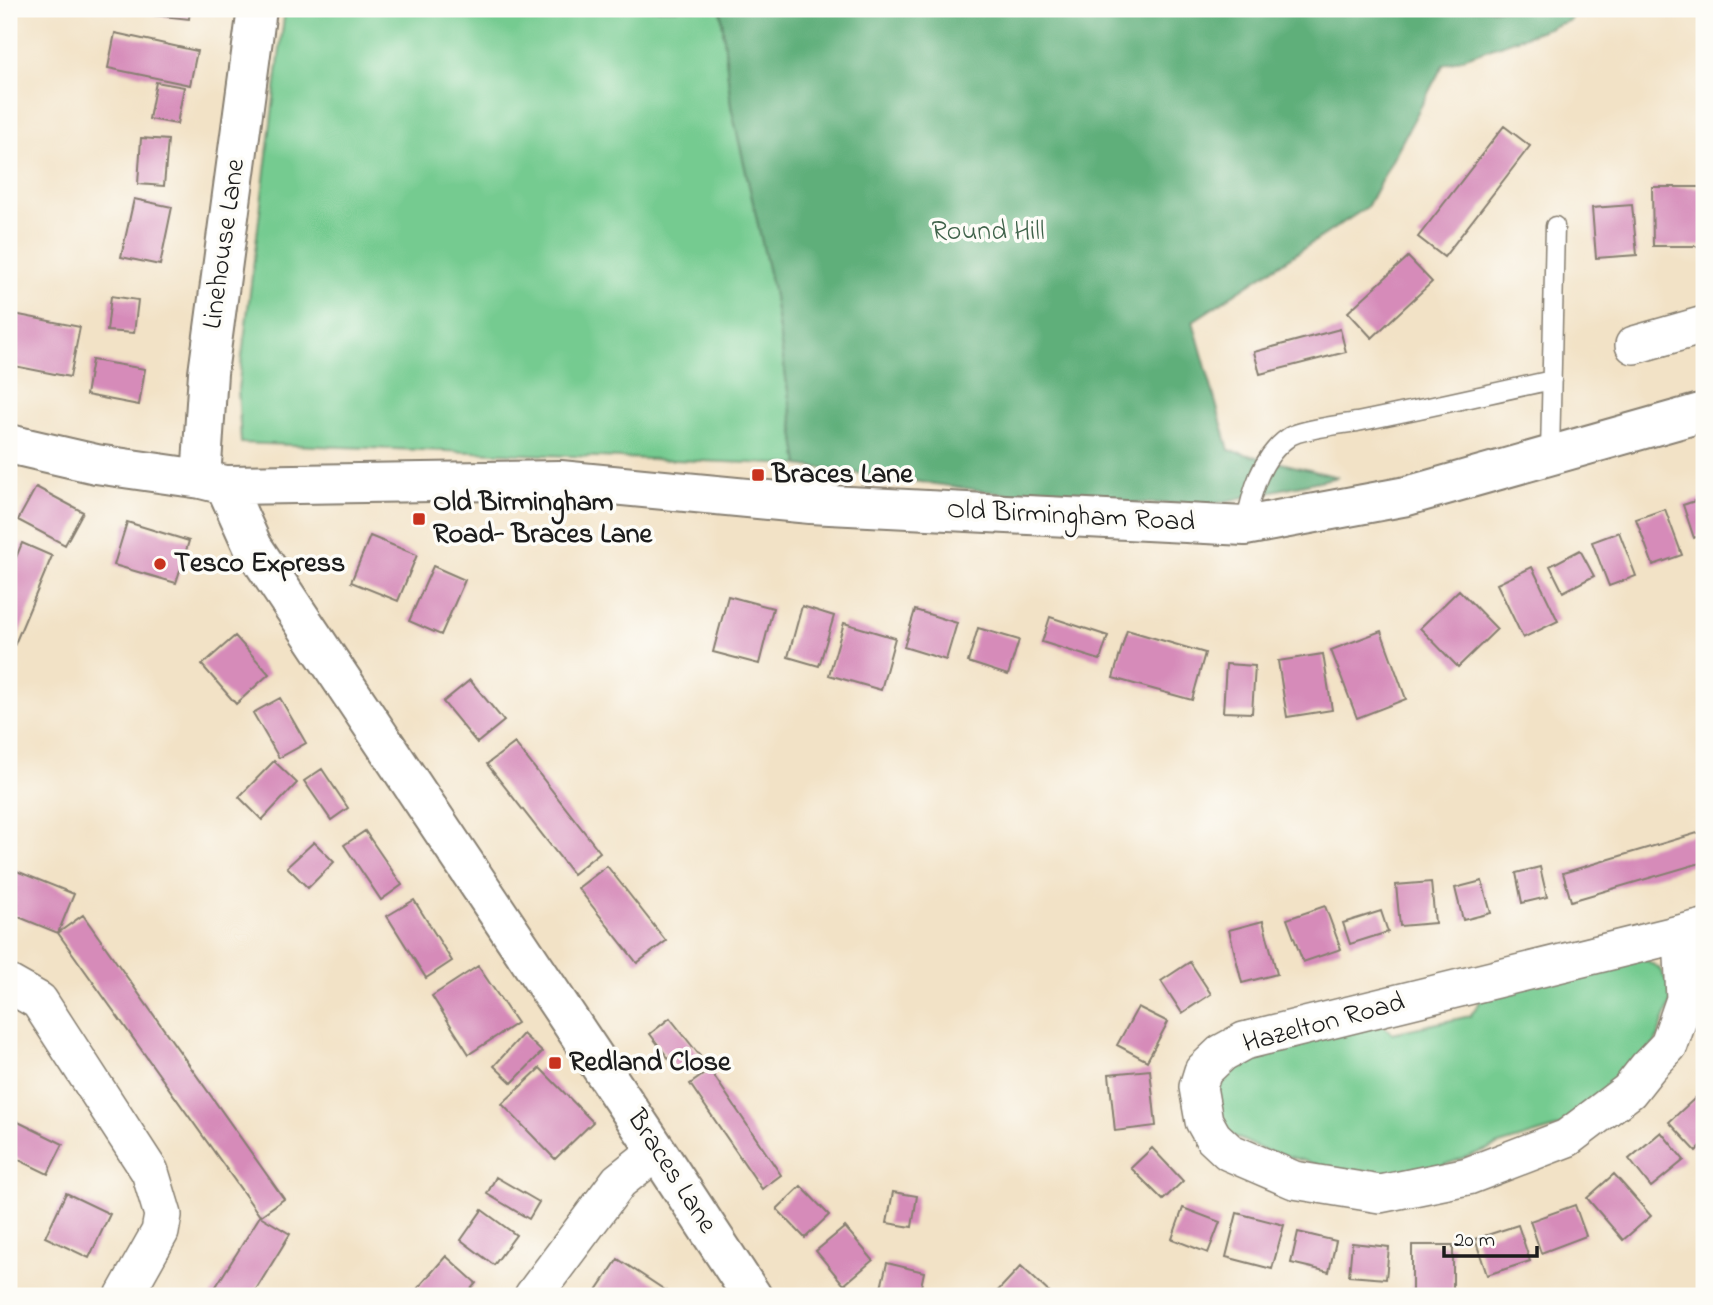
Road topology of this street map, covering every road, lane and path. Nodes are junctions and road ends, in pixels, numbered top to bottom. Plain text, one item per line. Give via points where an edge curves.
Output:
1 (257, 9) edge
2 (1555, 226) dead end
3 (1704, 325) edge
4 (1634, 345) dead end
5 (1552, 380) junction
6 (1704, 412) edge
7 (9, 444) edge
8 (1550, 456) junction
9 (213, 482) junction
10 (1245, 526) junction
11 (1693, 931) edge
12 (9, 984) edge
13 (657, 1151) junction
14 (124, 1296) edge
15 (533, 1296) edge
16 (752, 1296) edge

1 - 9 main road, Linehouse Lane via 208,373
2 - 5 lane
3 - 4 street
5 - 8 lane
5 - 10 lane via 1291,435 1273,450 1261,472
6 - 8 main road, Old Birmingham Road
7 - 9 main road, Old Birmingham Road via 96,464
8 - 10 main road, Old Birmingham Road via 1408,496
9 - 10 main road, Old Birmingham Road via 560,480 810,504
9 - 13 main road, Braces Lane
11 - 11 street, Hazelton Road via 1685,999 1669,1045 1629,1091 1566,1138 1468,1176 1380,1194 1294,1180 1228,1152 1204,1121 1198,1087 1203,1071 1244,1041
12 - 14 street via 38,1000 149,1172 163,1215 160,1232
13 - 15 street via 619,1181
13 - 16 main road, Braces Lane

